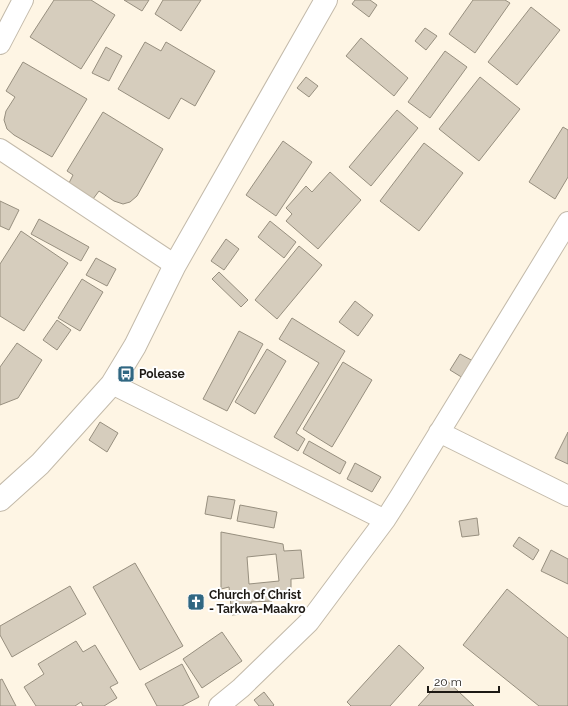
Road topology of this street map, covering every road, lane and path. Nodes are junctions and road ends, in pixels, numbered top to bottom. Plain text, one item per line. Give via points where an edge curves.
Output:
1 (23, 0) edge
2 (326, 0) edge
3 (0, 44) edge
4 (0, 149) edge
5 (568, 222) edge
6 (175, 265) junction
7 (112, 384) junction
8 (439, 432) junction
9 (568, 496) edge
10 (0, 500) edge
11 (385, 520) junction
12 (218, 706) edge

1 - 3 street
2 - 6 street
4 - 6 street
5 - 8 street
6 - 7 street via 135,346
7 - 10 street via 40,464
7 - 11 street
8 - 9 street
8 - 11 street
11 - 12 street via 309,622 241,688

